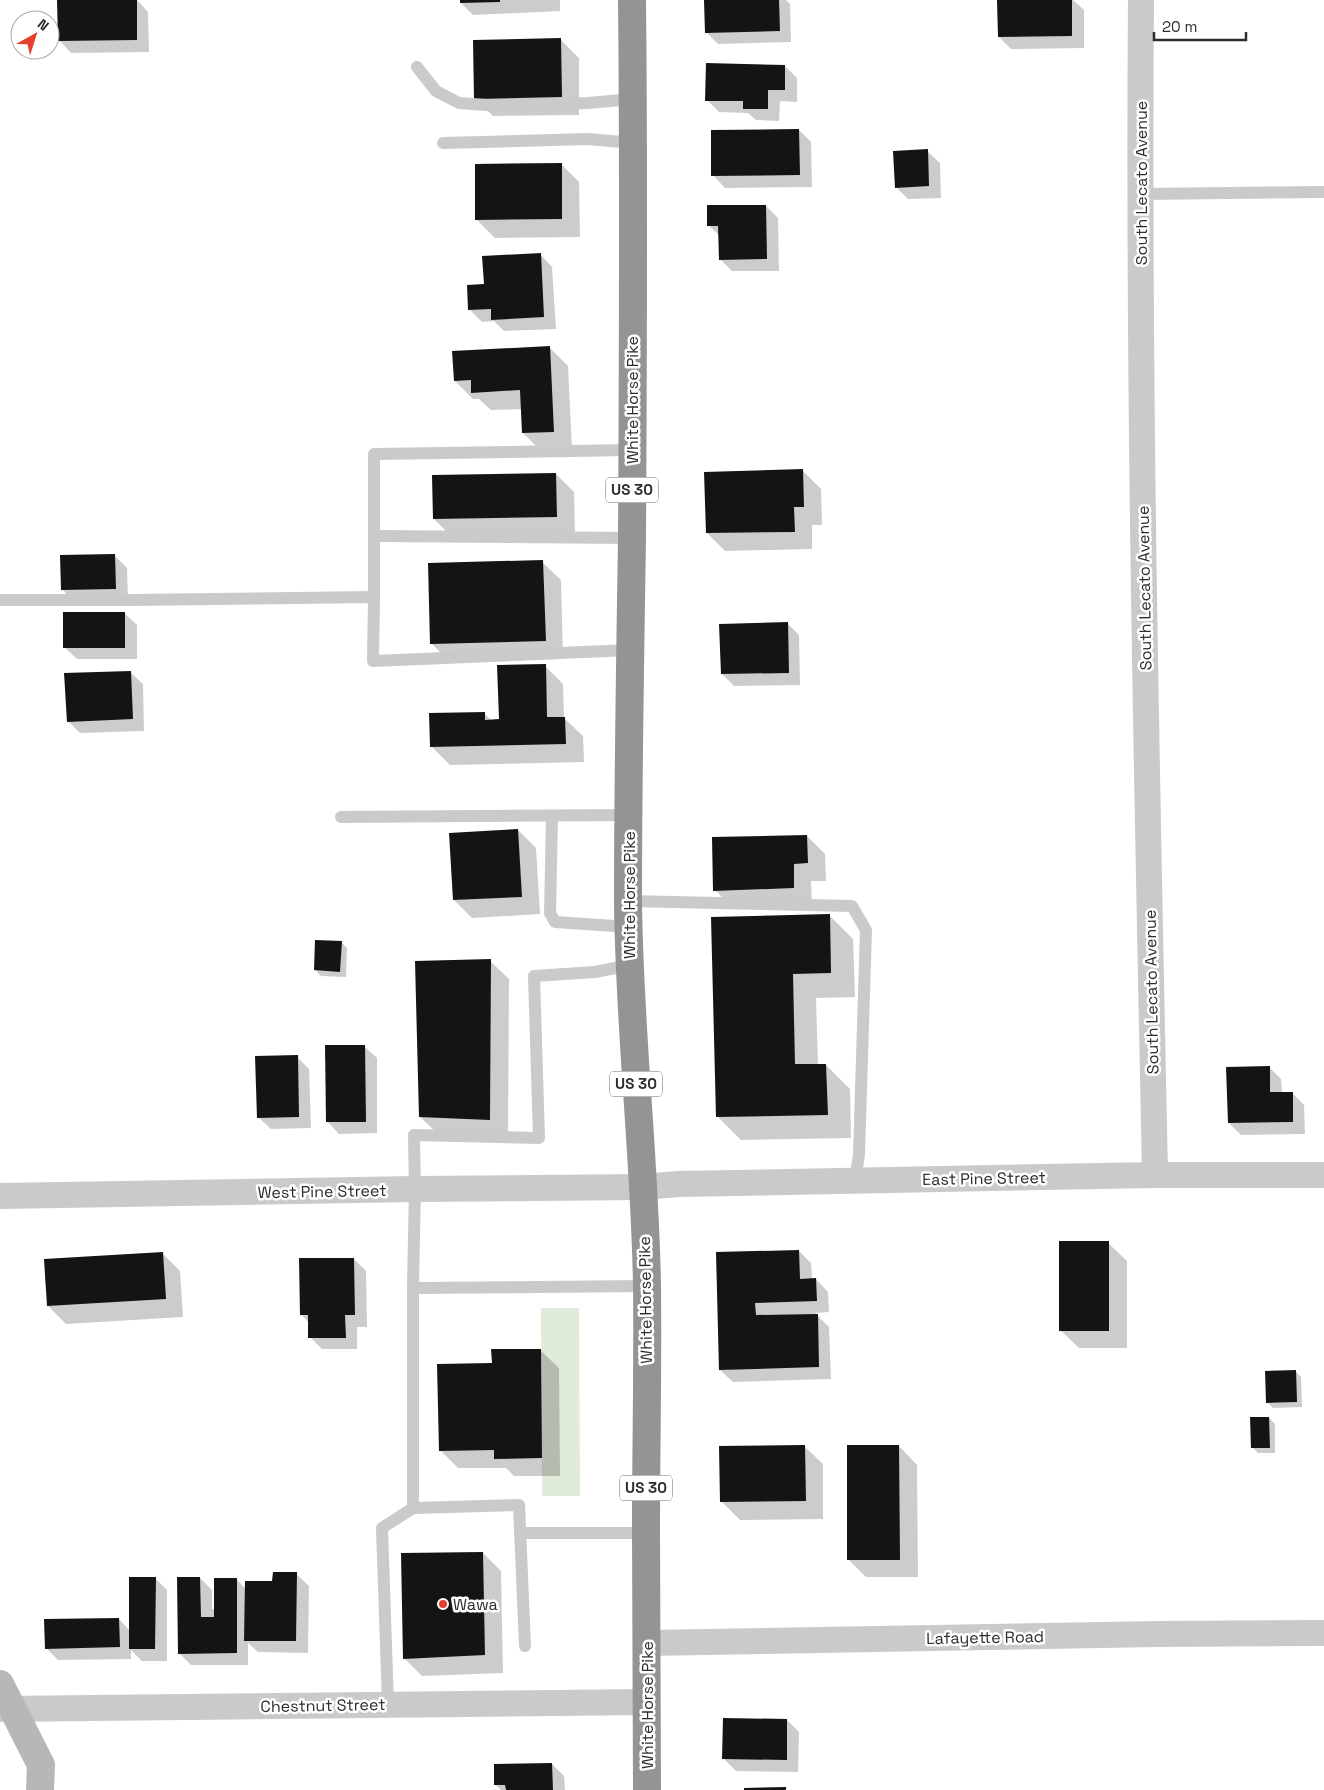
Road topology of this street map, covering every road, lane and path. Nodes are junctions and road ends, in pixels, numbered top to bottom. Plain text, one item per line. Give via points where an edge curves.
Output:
1 (632, 0) edge
2 (1141, 0) edge
3 (417, 67) dead end
4 (633, 99) junction
5 (443, 143) dead end
6 (633, 143) junction
7 (1324, 192) edge
8 (1140, 194) junction
9 (632, 450) junction
10 (374, 536) junction
11 (632, 538) junction
12 (374, 597) junction
13 (0, 600) edge
14 (630, 650) junction
15 (629, 815) junction
16 (342, 816) dead end
17 (552, 816) junction
18 (628, 914) junction
19 (630, 965) junction
20 (1155, 1175) junction
21 (1324, 1175) edge
22 (856, 1181) junction
23 (644, 1187) junction
24 (415, 1189) junction
25 (0, 1196) edge
26 (647, 1286) junction
27 (413, 1288) junction
28 (413, 1508) junction
29 (646, 1533) junction
30 (520, 1534) junction
31 (1324, 1633) edge
32 (647, 1643) junction
33 (525, 1646) dead end
34 (0, 1684) edge
35 (647, 1702) junction
36 (388, 1705) junction
37 (6, 1709) edge
38 (40, 1790) edge
39 (647, 1790) edge

1 - 4 highway, White Horse Pike / US 30
2 - 8 street, South Lecato Avenue
3 - 4 lane via 436,91 459,103 500,106 588,104
4 - 6 highway, White Horse Pike / US 30
5 - 6 lane via 588,139
6 - 9 highway, White Horse Pike / US 30
7 - 8 lane
8 - 20 street, South Lecato Avenue via 1144,637
9 - 10 lane via 374,454
9 - 11 highway, White Horse Pike / US 30
10 - 11 lane
10 - 12 lane
11 - 14 highway, White Horse Pike / US 30
12 - 13 lane
12 - 14 lane via 373,661
14 - 15 highway, White Horse Pike / US 30
15 - 17 lane
15 - 18 highway, White Horse Pike / US 30
16 - 17 lane
17 - 18 lane via 550,913 555,922
18 - 19 highway, White Horse Pike / US 30
18 - 22 lane via 852,906 866,930
19 - 23 highway, White Horse Pike / US 30
19 - 24 lane via 595,972 534,976 539,1138 414,1135
20 - 21 street, East Pine Street
20 - 22 street, East Pine Street
22 - 23 street, East Pine Street
23 - 24 street, West Pine Street
23 - 26 highway, White Horse Pike / US 30
24 - 25 street, West Pine Street
24 - 27 lane
26 - 27 lane
26 - 29 highway, White Horse Pike / US 30
27 - 28 lane
28 - 30 lane via 519,1505
28 - 36 lane via 382,1528
29 - 30 lane
29 - 32 highway, White Horse Pike / US 30
30 - 33 lane
31 - 32 street, Lafayette Road
32 - 35 highway, White Horse Pike / US 30
34 - 37 street
35 - 36 street, Chestnut Street
35 - 39 highway, White Horse Pike / US 30
36 - 37 street, Chestnut Street
37 - 38 street via 41,1765

